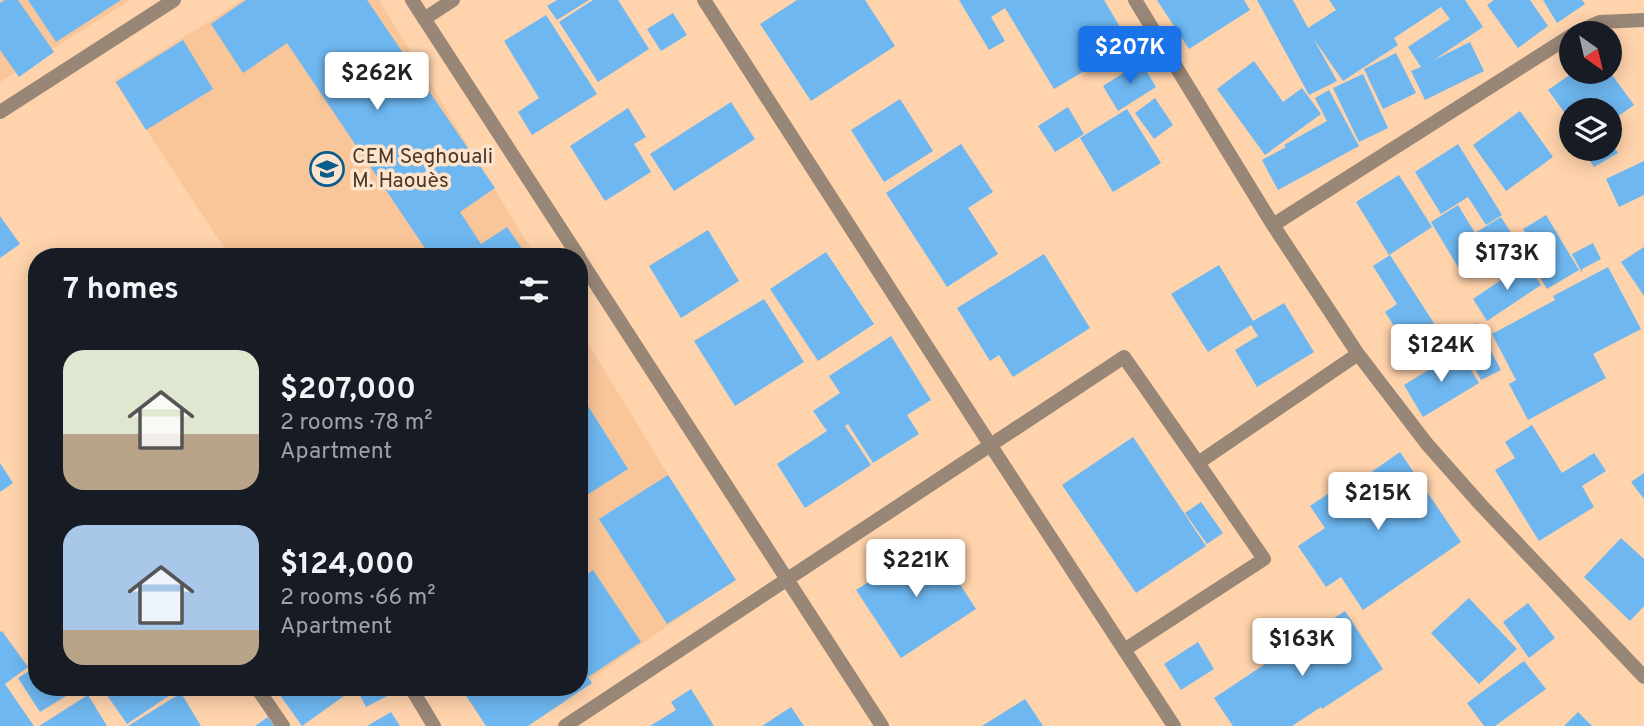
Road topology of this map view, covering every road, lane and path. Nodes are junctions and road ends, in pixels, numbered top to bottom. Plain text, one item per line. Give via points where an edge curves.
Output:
1 (174, 0) edge
2 (412, 0) edge
3 (453, 0) edge
4 (704, 0) edge
5 (1135, 0) edge
6 (424, 19) junction
7 (1644, 20) edge
8 (1622, 21) edge
9 (1559, 43) edge
10 (0, 111) edge
11 (1273, 225) junction
12 (573, 248) edge
13 (588, 272) edge
14 (1358, 354) junction
15 (991, 446) junction
16 (1198, 463) junction
17 (788, 580) junction
18 (1124, 650) junction
19 (1644, 677) edge
20 (262, 696) edge
21 (416, 696) edge
22 (283, 726) edge
23 (434, 726) edge
24 (565, 726) edge
25 (882, 726) edge
26 (1174, 726) edge

1 - 10 street
2 - 6 street
3 - 6 street
4 - 15 street
5 - 11 street
6 - 12 street
7 - 8 street
9 - 11 street
11 - 14 street
13 - 17 street
14 - 16 street
14 - 19 street via 1427,444
15 - 16 street via 1124,357
15 - 17 street
15 - 18 street
16 - 18 street via 1264,559
17 - 24 street
17 - 25 street
18 - 26 street
20 - 22 street
21 - 23 street

